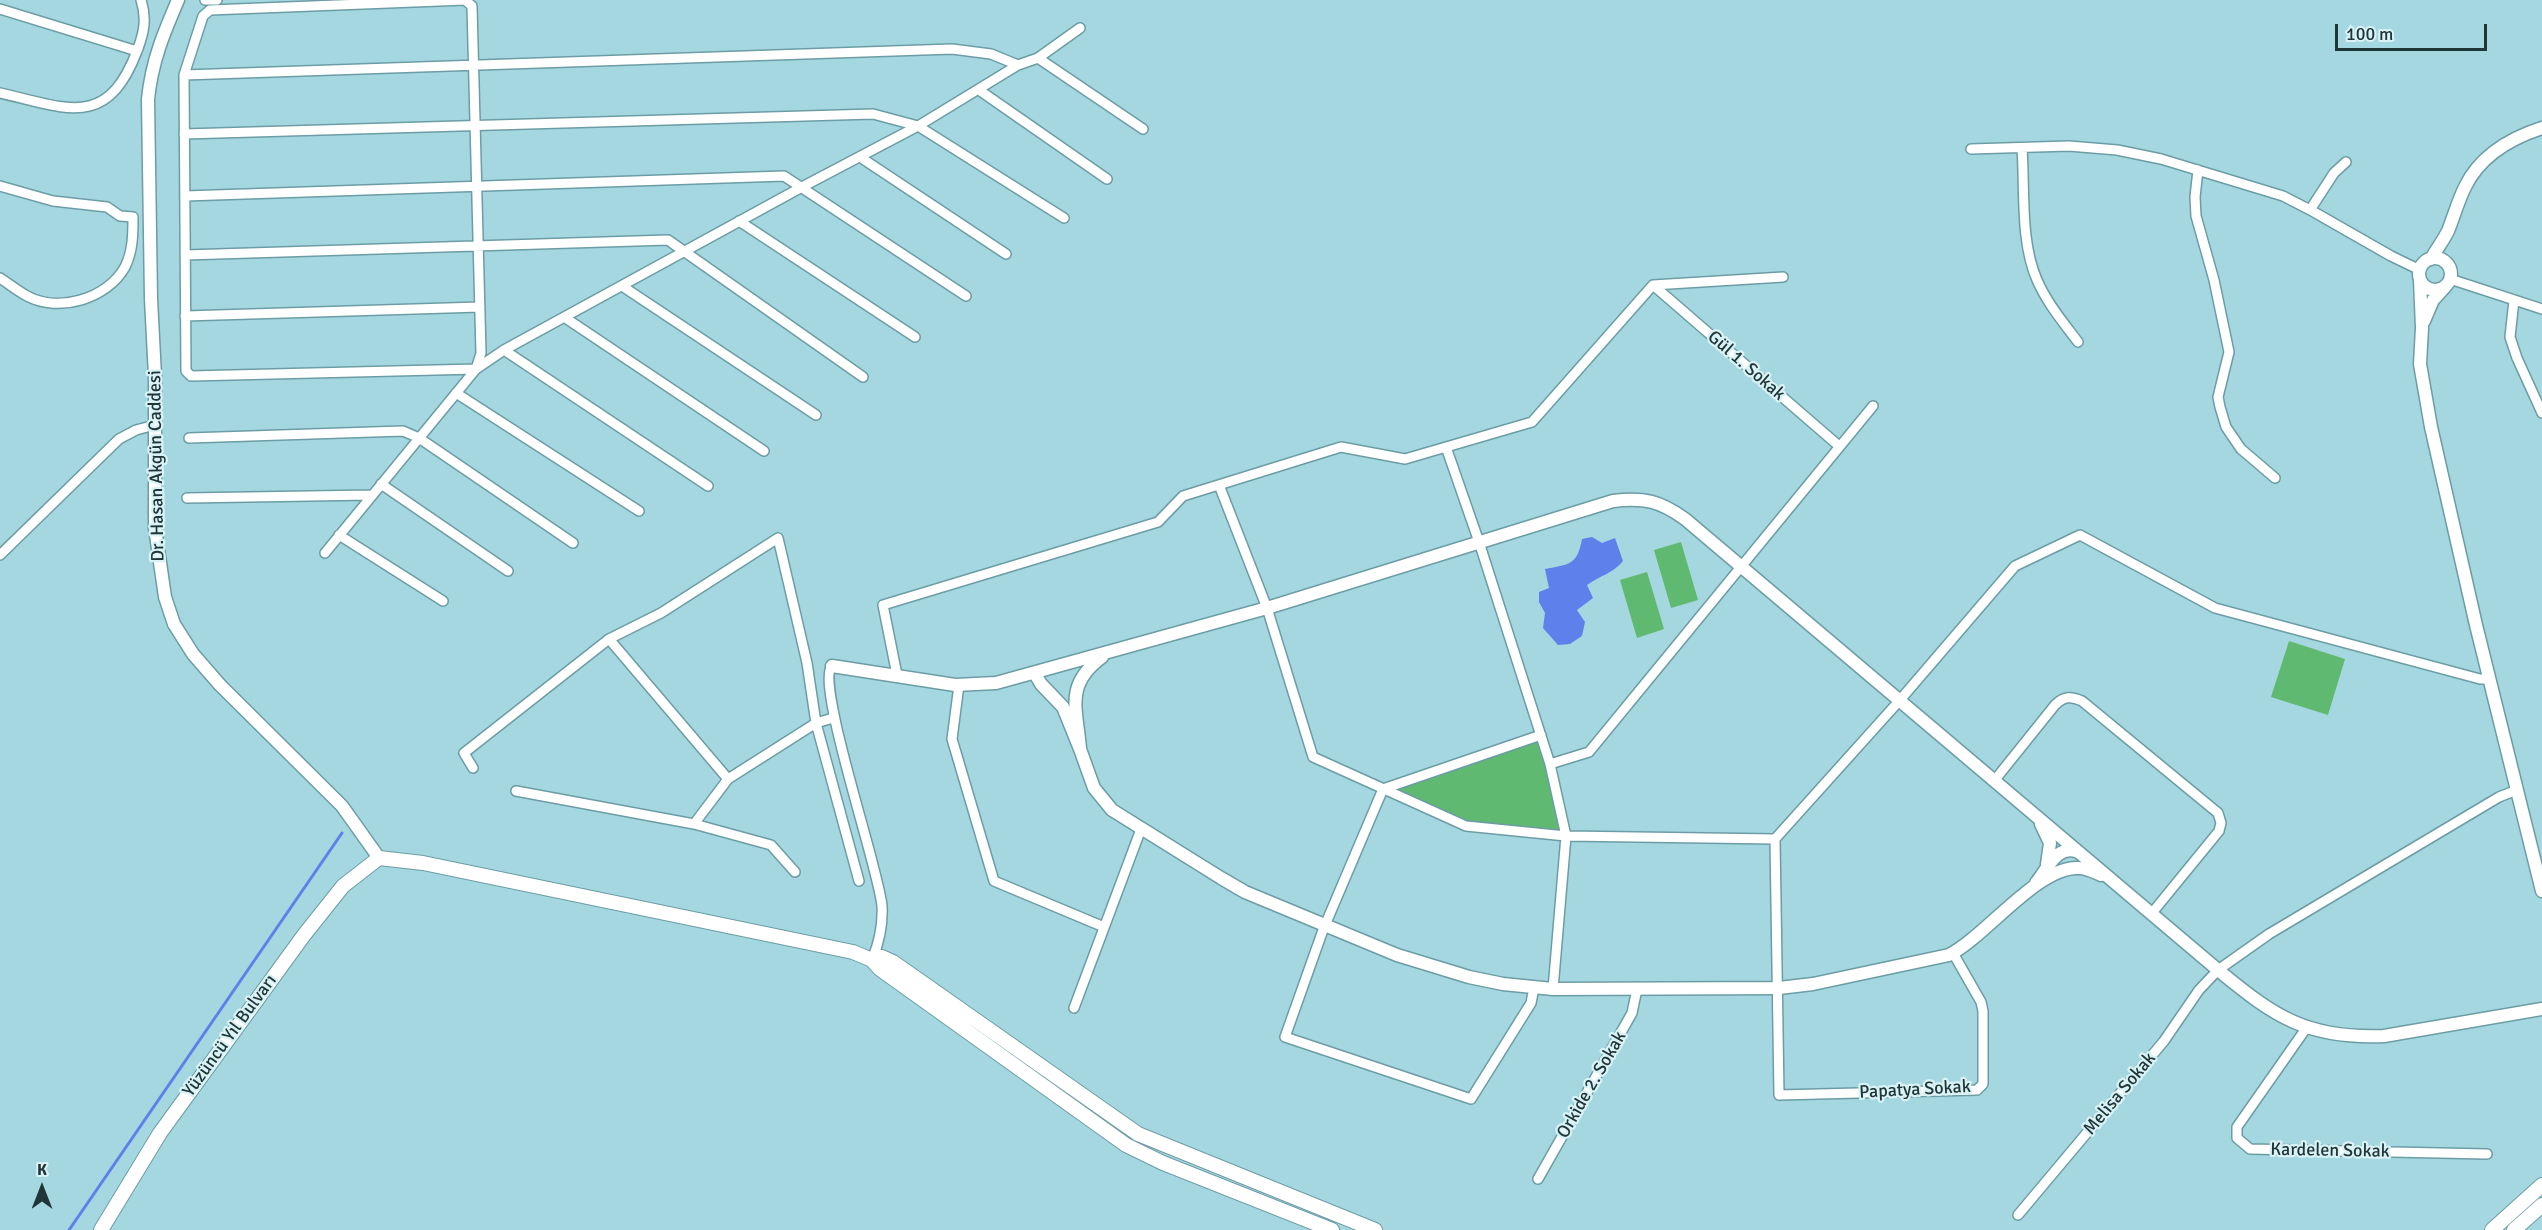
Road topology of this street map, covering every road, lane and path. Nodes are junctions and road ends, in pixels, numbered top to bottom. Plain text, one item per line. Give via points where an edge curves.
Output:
1 (141, 0) edge
2 (178, 0) edge
3 (205, 0) edge
4 (217, 0) edge
5 (0, 9) edge
6 (1080, 28) dead end
7 (137, 51) junction
8 (1038, 58) junction
9 (473, 65) junction
10 (1018, 65) junction
11 (184, 75) junction
12 (979, 90) junction
13 (0, 93) edge
14 (475, 126) junction
15 (918, 126) junction
16 (2542, 128) edge
17 (1143, 129) dead end
18 (184, 134) junction
19 (2022, 148) junction
20 (1971, 149) dead end
21 (860, 157) junction
22 (2346, 162) dead end
23 (2198, 170) junction
24 (1107, 179) dead end
25 (0, 186) edge
26 (477, 187) junction
27 (802, 187) junction
28 (184, 196) junction
29 (2310, 210) junction
30 (1064, 218) dead end
31 (739, 221) junction
32 (2447, 233) junction
33 (478, 246) junction
34 (685, 251) junction
35 (1006, 254) dead end
36 (185, 255) junction
37 (2431, 259) junction
38 (2445, 262) junction
39 (2420, 275) junction
40 (1783, 277) dead end
41 (0, 279) edge
42 (2448, 282) junction
43 (1653, 285) junction
44 (622, 286) junction
45 (966, 296) dead end
46 (2514, 300) junction
47 (480, 307) junction
48 (2542, 309) edge
49 (185, 316) junction
50 (564, 317) junction
51 (2422, 327) junction
52 (915, 337) dead end
53 (2078, 342) dead end
54 (504, 350) junction
55 (476, 369) junction
56 (863, 377) dead end
57 (456, 393) junction
58 (1873, 406) dead end
59 (2542, 413) edge
60 (816, 415) dead end
61 (155, 425) junction
62 (189, 438) dead end
63 (419, 438) junction
64 (1839, 446) junction
65 (1446, 447) junction
66 (764, 452) dead end
67 (2275, 478) dead end
68 (381, 484) junction
69 (1219, 485) junction
70 (708, 486) dead end
71 (371, 495) junction
72 (187, 498) dead end
73 (639, 511) dead end
74 (339, 535) junction
75 (1479, 542) junction
76 (573, 543) dead end
77 (325, 552) dead end
78 (0, 555) edge
79 (1740, 566) junction
80 (508, 571) dead end
81 (443, 601) dead end
82 (1267, 608) junction
83 (609, 639) junction
84 (1107, 654) junction
85 (832, 666) joint
86 (1051, 670) junction
87 (1035, 674) junction
88 (897, 675) junction
89 (2489, 679) junction
90 (960, 685) junction
91 (1074, 695) junction
92 (1900, 700) junction
93 (833, 718) junction
94 (816, 723) junction
95 (1541, 735) junction
96 (1080, 748) junction
97 (1550, 764) junction
98 (472, 768) dead end
99 (728, 779) junction
100 (1994, 781) junction
101 (1383, 789) junction
102 (2517, 790) junction
103 (516, 791) dead end
104 (2036, 816) junction
105 (694, 825) junction
106 (1141, 829) junction
107 (1566, 836) junction
108 (1775, 840) junction
109 (2079, 852) junction
110 (378, 858) junction
111 (2045, 871) junction
112 (795, 872) dead end
113 (2111, 879) junction
114 (860, 881) dead end
115 (2542, 891) edge
116 (2027, 892) junction
117 (2152, 913) junction
118 (1326, 926) junction
119 (1104, 927) junction
120 (1953, 953) junction
121 (872, 960) junction
122 (2218, 970) junction
123 (1534, 988) junction
124 (1553, 988) junction
125 (1779, 988) junction
126 (1637, 989) junction
127 (1074, 1008) dead end
128 (2542, 1010) edge
129 (2307, 1027) junction
130 (2487, 1154) dead end
131 (1538, 1179) dead end
132 (2542, 1185) edge
133 (2542, 1204) edge
134 (2019, 1215) dead end
135 (101, 1230) edge
136 (1332, 1230) edge
137 (1375, 1230) edge
138 (2492, 1230) edge
139 (2514, 1230) edge

1 - 7 street via 144,31
2 - 61 street, Dr. Hasan Akgün Caddesi via 158,46 148,99
3 - 4 street
5 - 7 street
6 - 8 street
7 - 13 street via 120,86 93,106 74,109
8 - 10 street
8 - 17 street
9 - 10 street via 952,50 991,54
9 - 11 street
9 - 11 street via 472,6 465,0 210,10 203,16
9 - 14 street
10 - 12 street
11 - 18 street
12 - 15 street
12 - 24 street
14 - 15 street via 873,114
14 - 18 street
14 - 26 street
15 - 21 street
15 - 30 street
16 - 32 street via 2506,144 2478,167 2462,193
18 - 28 street
19 - 20 street
19 - 23 street via 2117,150
19 - 53 street via 2030,257 2049,303
21 - 27 street
21 - 35 street
22 - 29 street
23 - 29 street via 2283,196
23 - 67 street via 2196,216 2229,352 2218,397 2220,407 2226,427 2241,449
25 - 41 street via 53,201 107,207 120,216 133,217 132,244 124,268 107,288 93,296 76,302 52,303 29,297
26 - 27 street via 784,176
26 - 28 street
26 - 33 street
27 - 31 street
27 - 45 street
28 - 36 street
29 - 39 street
31 - 34 street
31 - 52 street
32 - 37 street
32 - 38 street
33 - 34 street via 668,240
33 - 36 street
33 - 47 street
34 - 44 street
34 - 56 street
36 - 49 street
37 - 38 street
37 - 39 street
38 - 42 street via 2451,271
39 - 42 street via 2431,290
39 - 51 street
40 - 43 street
42 - 46 street
42 - 51 street via 2433,300
43 - 64 street, Gül 1. Sokak
43 - 65 street via 1532,422
44 - 50 street
44 - 60 street
46 - 48 street
46 - 59 street via 2510,338
47 - 49 street
47 - 55 street via 481,353
49 - 55 street via 186,371 191,376
50 - 54 street
50 - 66 street
51 - 89 street via 2422,381
54 - 55 street
54 - 70 street
55 - 57 street
57 - 63 street
57 - 73 street
58 - 64 street
61 - 78 street via 119,439
61 - 110 street, Dr. Hasan Akgün Caddesi via 155,528 160,572 174,624 220,685 342,806
62 - 63 street via 403,431
63 - 68 street
63 - 76 street
64 - 79 street
65 - 69 street via 1405,459 1341,447
65 - 75 street
68 - 71 street
68 - 80 street
69 - 82 street
69 - 88 street via 1183,496 1158,522 883,605
71 - 72 street
71 - 74 street
74 - 77 street
74 - 81 street
75 - 79 street via 1613,501 1644,500 1666,506 1685,519
75 - 82 street
75 - 95 street
79 - 92 street
79 - 97 street via 1589,752
82 - 84 street
82 - 101 street via 1313,757
83 - 94 street via 661,613 778,538 807,663
83 - 98 street via 464,753
83 - 99 street
84 - 86 street
84 - 91 street via 1089,668
85 - 88 street
85 - 93 street via 828,673
86 - 87 street
86 - 91 street via 1071,677
87 - 90 street via 996,683
87 - 96 street via 1063,707
88 - 90 street
89 - 92 street via 2215,608 2080,536 2015,566
89 - 102 street
90 - 119 street via 952,739 994,881
91 - 96 street
92 - 100 street
92 - 108 street
93 - 94 street
93 - 121 street via 877,873 882,908 880,942
94 - 99 street
94 - 114 street
95 - 97 street
95 - 101 street
96 - 106 street via 1101,799
97 - 107 street
99 - 105 street
100 - 104 street
100 - 117 street via 2060,699 2075,698 2218,813 2219,831
101 - 107 street via 1466,826
101 - 118 street
102 - 115 street
102 - 122 street, Melisa Sokak via 2299,916
103 - 105 street
104 - 109 street
104 - 111 street via 2050,843
105 - 112 street via 771,845
106 - 118 street via 1245,892
106 - 119 street
107 - 108 street
107 - 124 street
108 - 125 street
109 - 111 street via 2062,851
109 - 113 street
110 - 121 main road via 423,863 608,901 853,952
110 - 135 main road, Yüzüncü Yıl Bulvarı via 344,886 298,944 160,1132
111 - 116 street
113 - 116 street via 2086,869 2069,869
113 - 117 street
116 - 120 street
117 - 122 street
118 - 123 street via 1433,968
118 - 123 street via 1285,1037 1470,1099 1531,1003
119 - 127 street
120 - 125 street
120 - 125 street, Papatya Sokak via 1983,1011 1983,1084 1977,1090 1779,1095
121 - 136 main road via 1126,1145
121 - 137 main road via 882,957 893,962 1137,1134
122 - 129 street via 2271,1012
122 - 134 street, Melisa Sokak
123 - 124 street
124 - 126 street
125 - 126 street
126 - 131 street, Orkide 2. Sokak via 1632,1013
128 - 129 street via 2384,1036 2358,1037
129 - 130 street, Kardelen Sokak via 2237,1127 2237,1138 2250,1149
132 - 138 main road
133 - 139 main road

